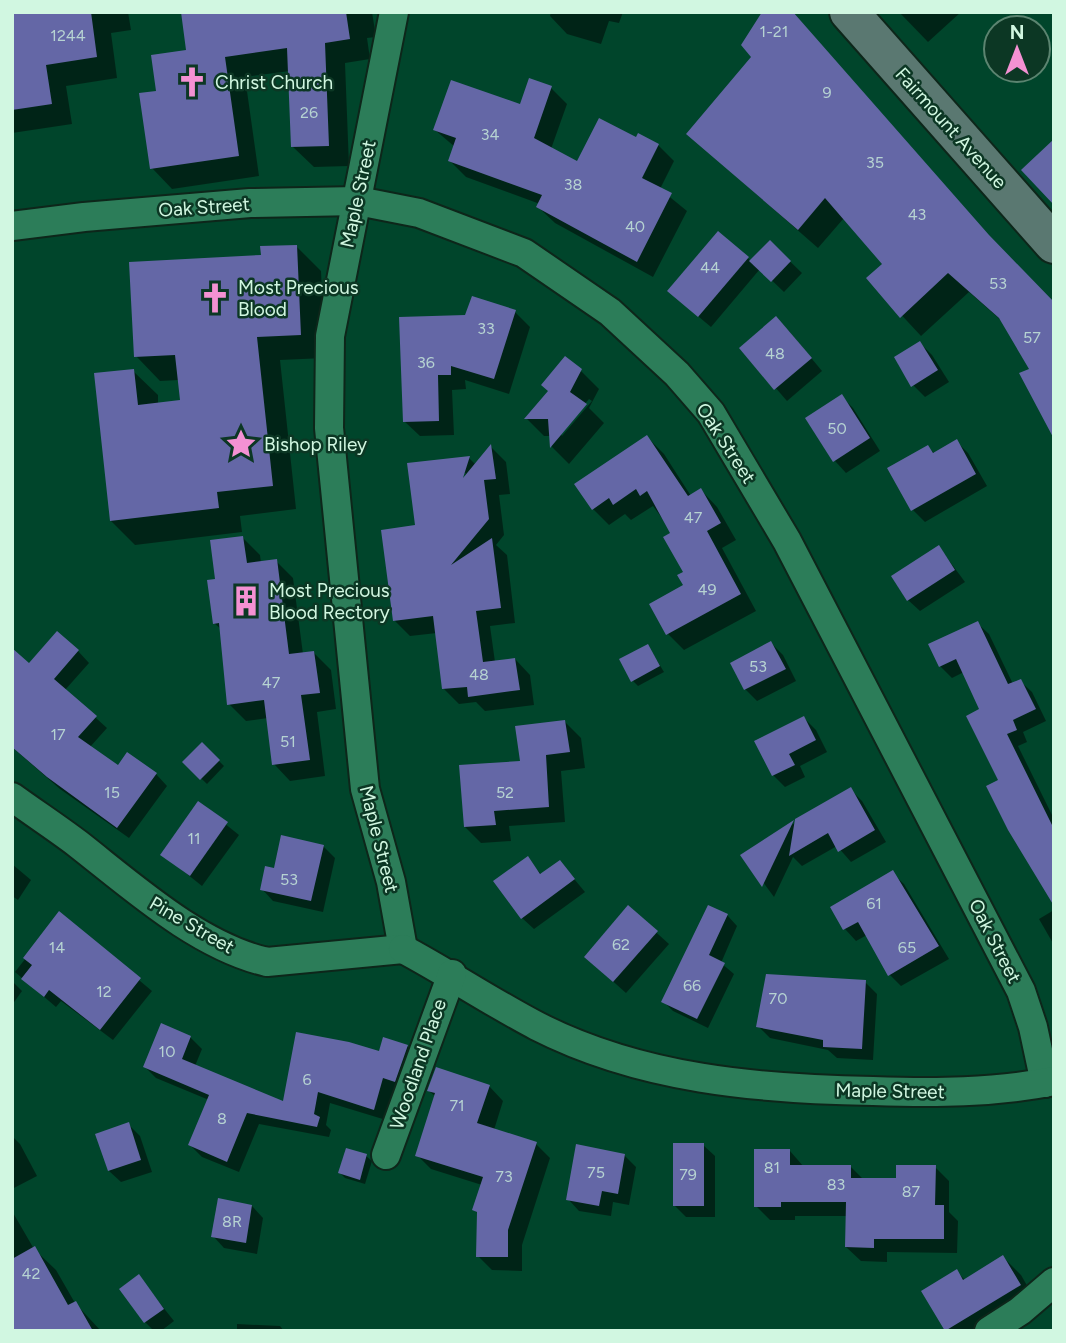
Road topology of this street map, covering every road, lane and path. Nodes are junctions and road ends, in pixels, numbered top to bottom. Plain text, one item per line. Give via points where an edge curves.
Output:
1 (394, 12) edge
2 (849, 12) edge
3 (358, 201) junction
4 (12, 226) edge
5 (1054, 244) edge
6 (12, 797) edge
7 (403, 949) junction
8 (452, 974) junction
9 (1049, 1082) edge
10 (386, 1155) dead end
11 (1054, 1282) edge
12 (989, 1331) edge

1 - 3 street, Maple Street
2 - 5 main road, Fairmount Avenue
3 - 4 street, Oak Street via 250,202
3 - 7 street, Maple Street via 330,336 329,428 365,789 391,882
3 - 9 street, Oak Street via 419,213 524,253 610,312 677,374 711,413 787,541 1021,991
6 - 7 street, Pine Street via 158,909 247,958 267,962
7 - 8 street, Maple Street
8 - 9 street, Maple Street via 537,1026 615,1057 703,1080 800,1090 942,1093
8 - 10 street, Woodland Place
11 - 12 street

